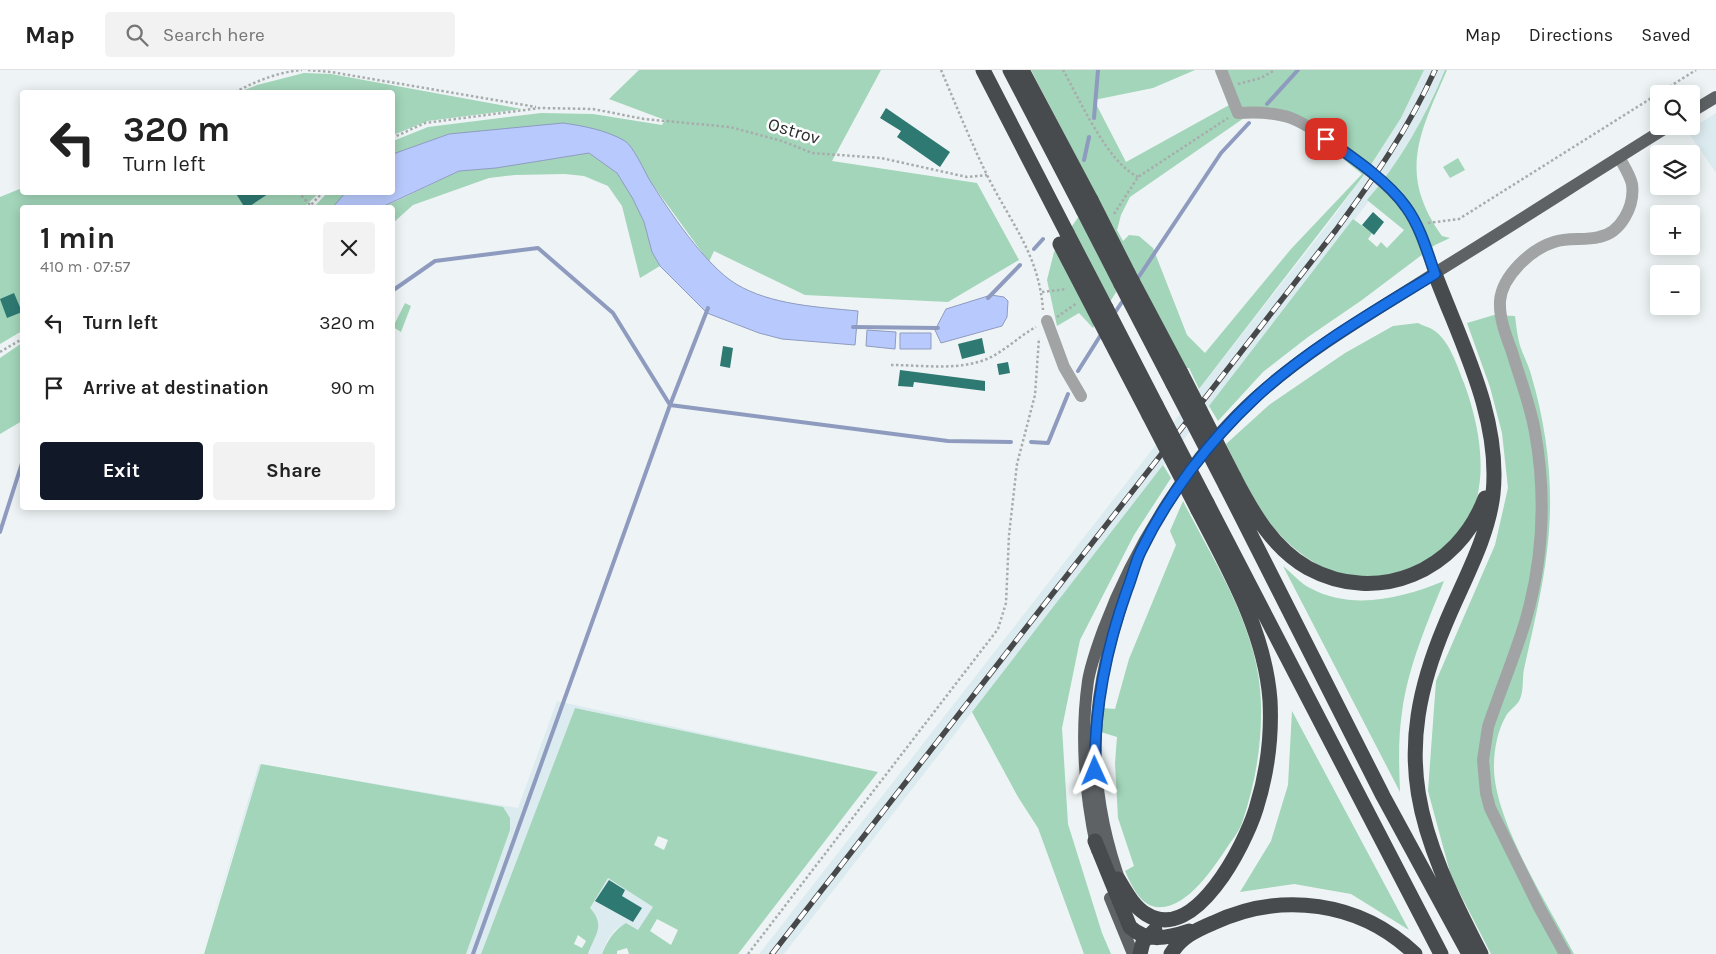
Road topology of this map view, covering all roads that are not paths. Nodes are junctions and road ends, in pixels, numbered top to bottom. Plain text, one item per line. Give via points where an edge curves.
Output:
1 (983, 70) edge
2 (1010, 70) edge
3 (1022, 70) edge
4 (1221, 70) edge
5 (1716, 97) edge
6 (1700, 107) edge
7 (1654, 135) edge
8 (1619, 157) junction
9 (1087, 205) junction
10 (1435, 274) junction
11 (1047, 321) road end
12 (1082, 396) dead end
13 (1492, 460) junction
14 (1230, 482) junction
15 (1203, 507) junction
16 (1140, 552) junction
17 (1095, 842) junction
18 (1118, 879) junction
19 (1182, 915) junction
20 (1201, 928) junction
21 (1144, 944) edge
22 (1133, 954) edge
23 (1171, 954) edge
24 (1415, 954) edge
25 (1441, 954) edge
26 (1469, 954) edge
27 (1481, 954) edge
28 (1565, 954) edge

1 - 15 highway, bridge via 1063,238
2 - 9 highway
3 - 9 highway
4 - 10 lane via 1238,113 1291,118 1318,132 1397,196 1416,224
5 - 6 main road
7 - 8 main road
8 - 10 main road
8 - 28 lane via 1632,182 1627,212 1620,224 1612,233 1601,237 1562,240 1539,250 1512,274 1501,293 1500,302 1503,325 1532,418 1539,457 1541,518 1536,576 1526,619 1488,727 1484,744 1484,776 1497,826
9 - 14 highway, bridge
10 - 13 highway via 1481,396 1490,432
10 - 16 main road via 1330,339 1256,397 1219,436 1183,482
11 - 12 lane via 1064,367
13 - 14 highway via 1482,507 1454,549 1425,570 1367,584 1327,576 1293,557 1266,530
13 - 27 highway via 1490,511 1436,645 1419,700 1415,758 1416,788 1428,840 1454,902
14 - 26 highway via 1383,796
15 - 19 highway via 1254,627 1267,675 1269,755 1263,784 1235,857 1211,892
15 - 25 highway
16 - 17 main road via 1110,612 1088,679 1085,750 1087,796
16 - 18 main road via 1105,662 1094,747 1097,797
17 - 21 highway via 1127,922
17 - 22 main road via 1106,887
18 - 19 highway via 1129,897 1147,915 1168,920
18 - 21 main road
19 - 21 highway via 1165,924
20 - 21 highway
20 - 23 highway via 1186,936
20 - 24 highway via 1251,909 1294,904 1314,906 1336,909 1373,923

